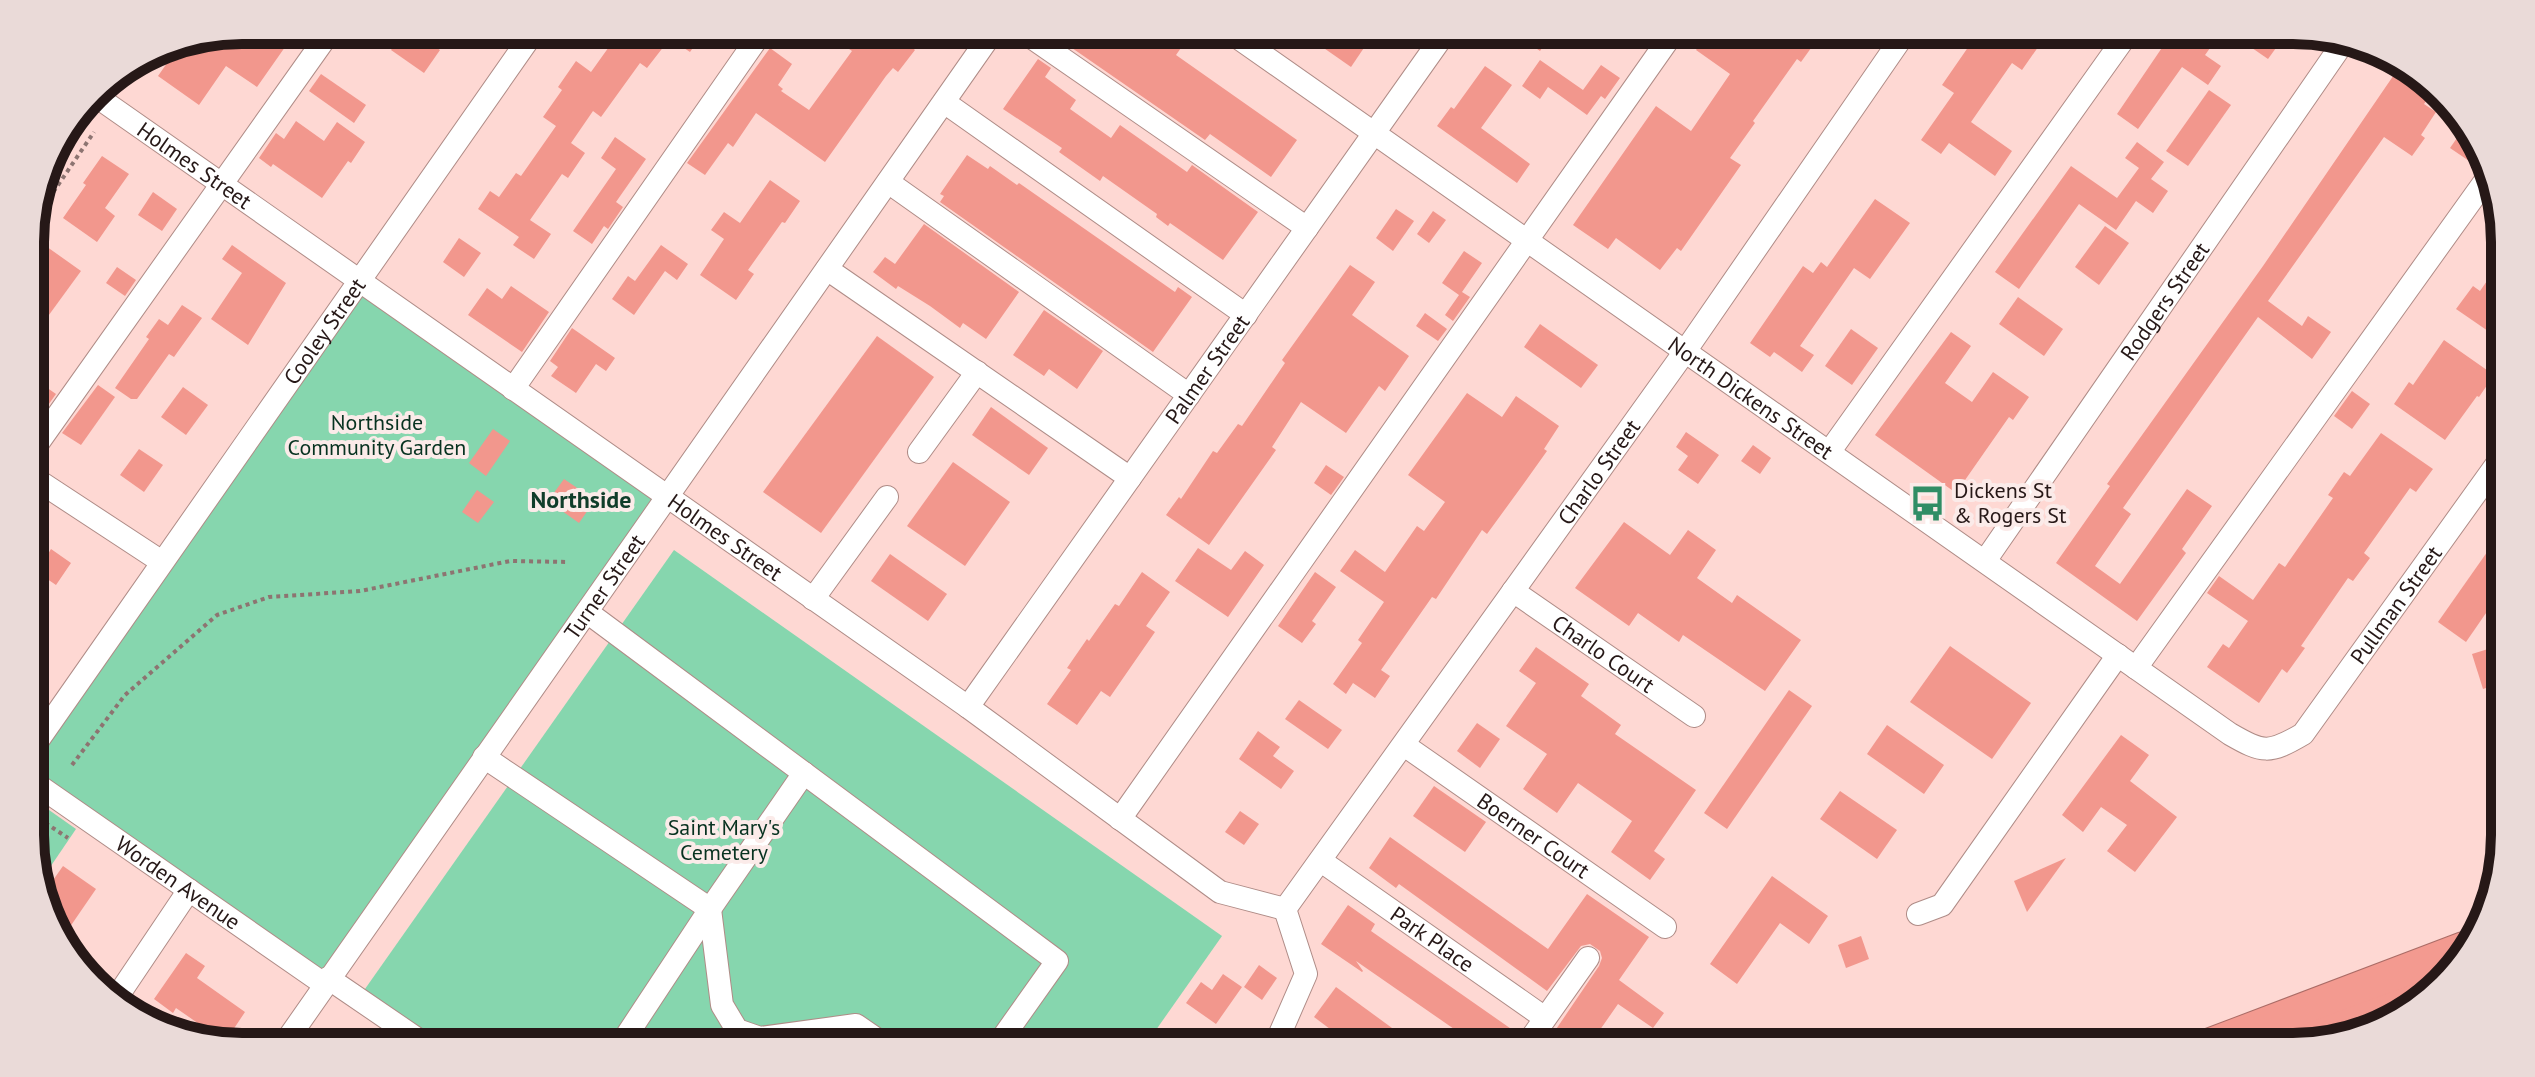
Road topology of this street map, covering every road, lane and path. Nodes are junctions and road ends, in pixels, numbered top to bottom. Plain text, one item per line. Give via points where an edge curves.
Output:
1 (321, 44) edge
2 (525, 44) edge
3 (753, 44) edge
4 (984, 44) edge
5 (1041, 44) edge
6 (1247, 44) edge
7 (1437, 44) edge
8 (1665, 44) edge
9 (1897, 44) edge
10 (2120, 44) edge
11 (2338, 50) edge
12 (103, 101) edge
13 (944, 102) junction
14 (94, 132) dead end
15 (1373, 134) junction
16 (888, 182) junction
17 (223, 185) junction
18 (2482, 185) edge
19 (50, 197) edge
20 (1307, 228) junction
21 (1526, 241) junction
22 (827, 269) junction
23 (360, 282) junction
24 (1246, 315) junction
25 (1686, 350) junction
26 (977, 372) junction
27 (513, 389) junction
28 (1189, 395) junction
29 (44, 435) edge
30 (1830, 451) junction
31 (919, 452) dead end
32 (2491, 472) edge
33 (1130, 478) junction
34 (44, 485) edge
35 (668, 497) junction
36 (887, 497) dead end
37 (1985, 561) junction
38 (162, 562) junction
39 (569, 562) dead end
40 (1513, 591) junction
41 (813, 599) junction
42 (587, 612) junction
43 (2127, 662) junction
44 (968, 707) junction
45 (1694, 716) dead end
46 (44, 733) edge
47 (1404, 745) junction
48 (2282, 746) joint
49 (484, 757) junction
50 (72, 765) dead end
51 (804, 773) junction
52 (44, 789) edge
53 (1120, 819) junction
54 (44, 822) edge
55 (68, 838) dead end
56 (1321, 861) junction
57 (189, 890) junction
58 (710, 909) junction
59 (1285, 909) junction
60 (1918, 914) dead end
61 (1665, 927) dead end
62 (2452, 952) edge
63 (1588, 958) dead end
64 (326, 981) junction
65 (121, 992) edge
66 (2374, 1016) edge
67 (1545, 1018) junction
68 (2347, 1025) edge
69 (291, 1033) edge
70 (407, 1033) edge
71 (628, 1033) edge
72 (746, 1033) edge
73 (797, 1033) edge
74 (868, 1033) edge
75 (1006, 1033) edge
76 (1285, 1033) edge
77 (1535, 1033) edge
78 (2240, 1033) edge

1 - 17 street
2 - 23 street, Cooley Street
3 - 27 street
4 - 13 street, Turner Street
5 - 20 street
6 - 15 street, North Dickens Street
7 - 15 street, Palmer Street
8 - 21 street
9 - 25 street, Charlo Street
10 - 30 street
11 - 37 street, Rodgers Street
12 - 17 street, Holmes Street
13 - 16 street, Turner Street
13 - 24 street
14 - 19 path
15 - 20 street, Palmer Street
15 - 21 street, North Dickens Street
16 - 22 street, Turner Street
16 - 28 street
17 - 23 street, Holmes Street
17 - 29 street
18 - 43 street
20 - 24 street, Palmer Street
21 - 25 street, North Dickens Street
21 - 53 street
22 - 26 street
22 - 35 street, Turner Street
23 - 27 street, Holmes Street
23 - 38 street, Cooley Street
24 - 28 street, Palmer Street
25 - 30 street, North Dickens Street
25 - 40 street, Charlo Street
26 - 31 street
26 - 33 street
27 - 35 street, Holmes Street
28 - 33 street, Palmer Street
30 - 37 street, North Dickens Street
32 - 48 street, Pullman Street via 2329,700 2303,734
33 - 44 street, Palmer Street
34 - 38 street
35 - 41 street, Holmes Street
35 - 42 street, Turner Street
36 - 41 street
37 - 43 street, North Dickens Street
38 - 46 street, Cooley Street
39 - 50 path via 510,561 360,591 269,597 217,615 125,695
40 - 45 street, Charlo Court
40 - 47 street, Charlo Street
41 - 44 street, Holmes Street
42 - 49 street, Turner Street
42 - 51 street
43 - 48 street, North Dickens Street via 2257,750
43 - 60 street via 1942,905
44 - 53 street, Holmes Street
47 - 56 street, Charlo Street
47 - 61 street, Boerner Court
49 - 58 street
49 - 64 street, Turner Street
51 - 58 street
51 - 75 street via 1057,961
52 - 57 street, Worden Avenue
53 - 59 street, Holmes Street via 1220,892
54 - 55 path
56 - 59 street, Charlo Street
56 - 67 street, Park Place
57 - 64 street, Worden Avenue
57 - 65 street
58 - 71 street
58 - 72 street via 722,1005 737,1030
59 - 76 street via 1306,974
62 - 78 highway
63 - 67 street
64 - 69 street, Turner Street
64 - 70 street, Worden Avenue
66 - 68 highway
67 - 77 street
73 - 74 street via 856,1025

